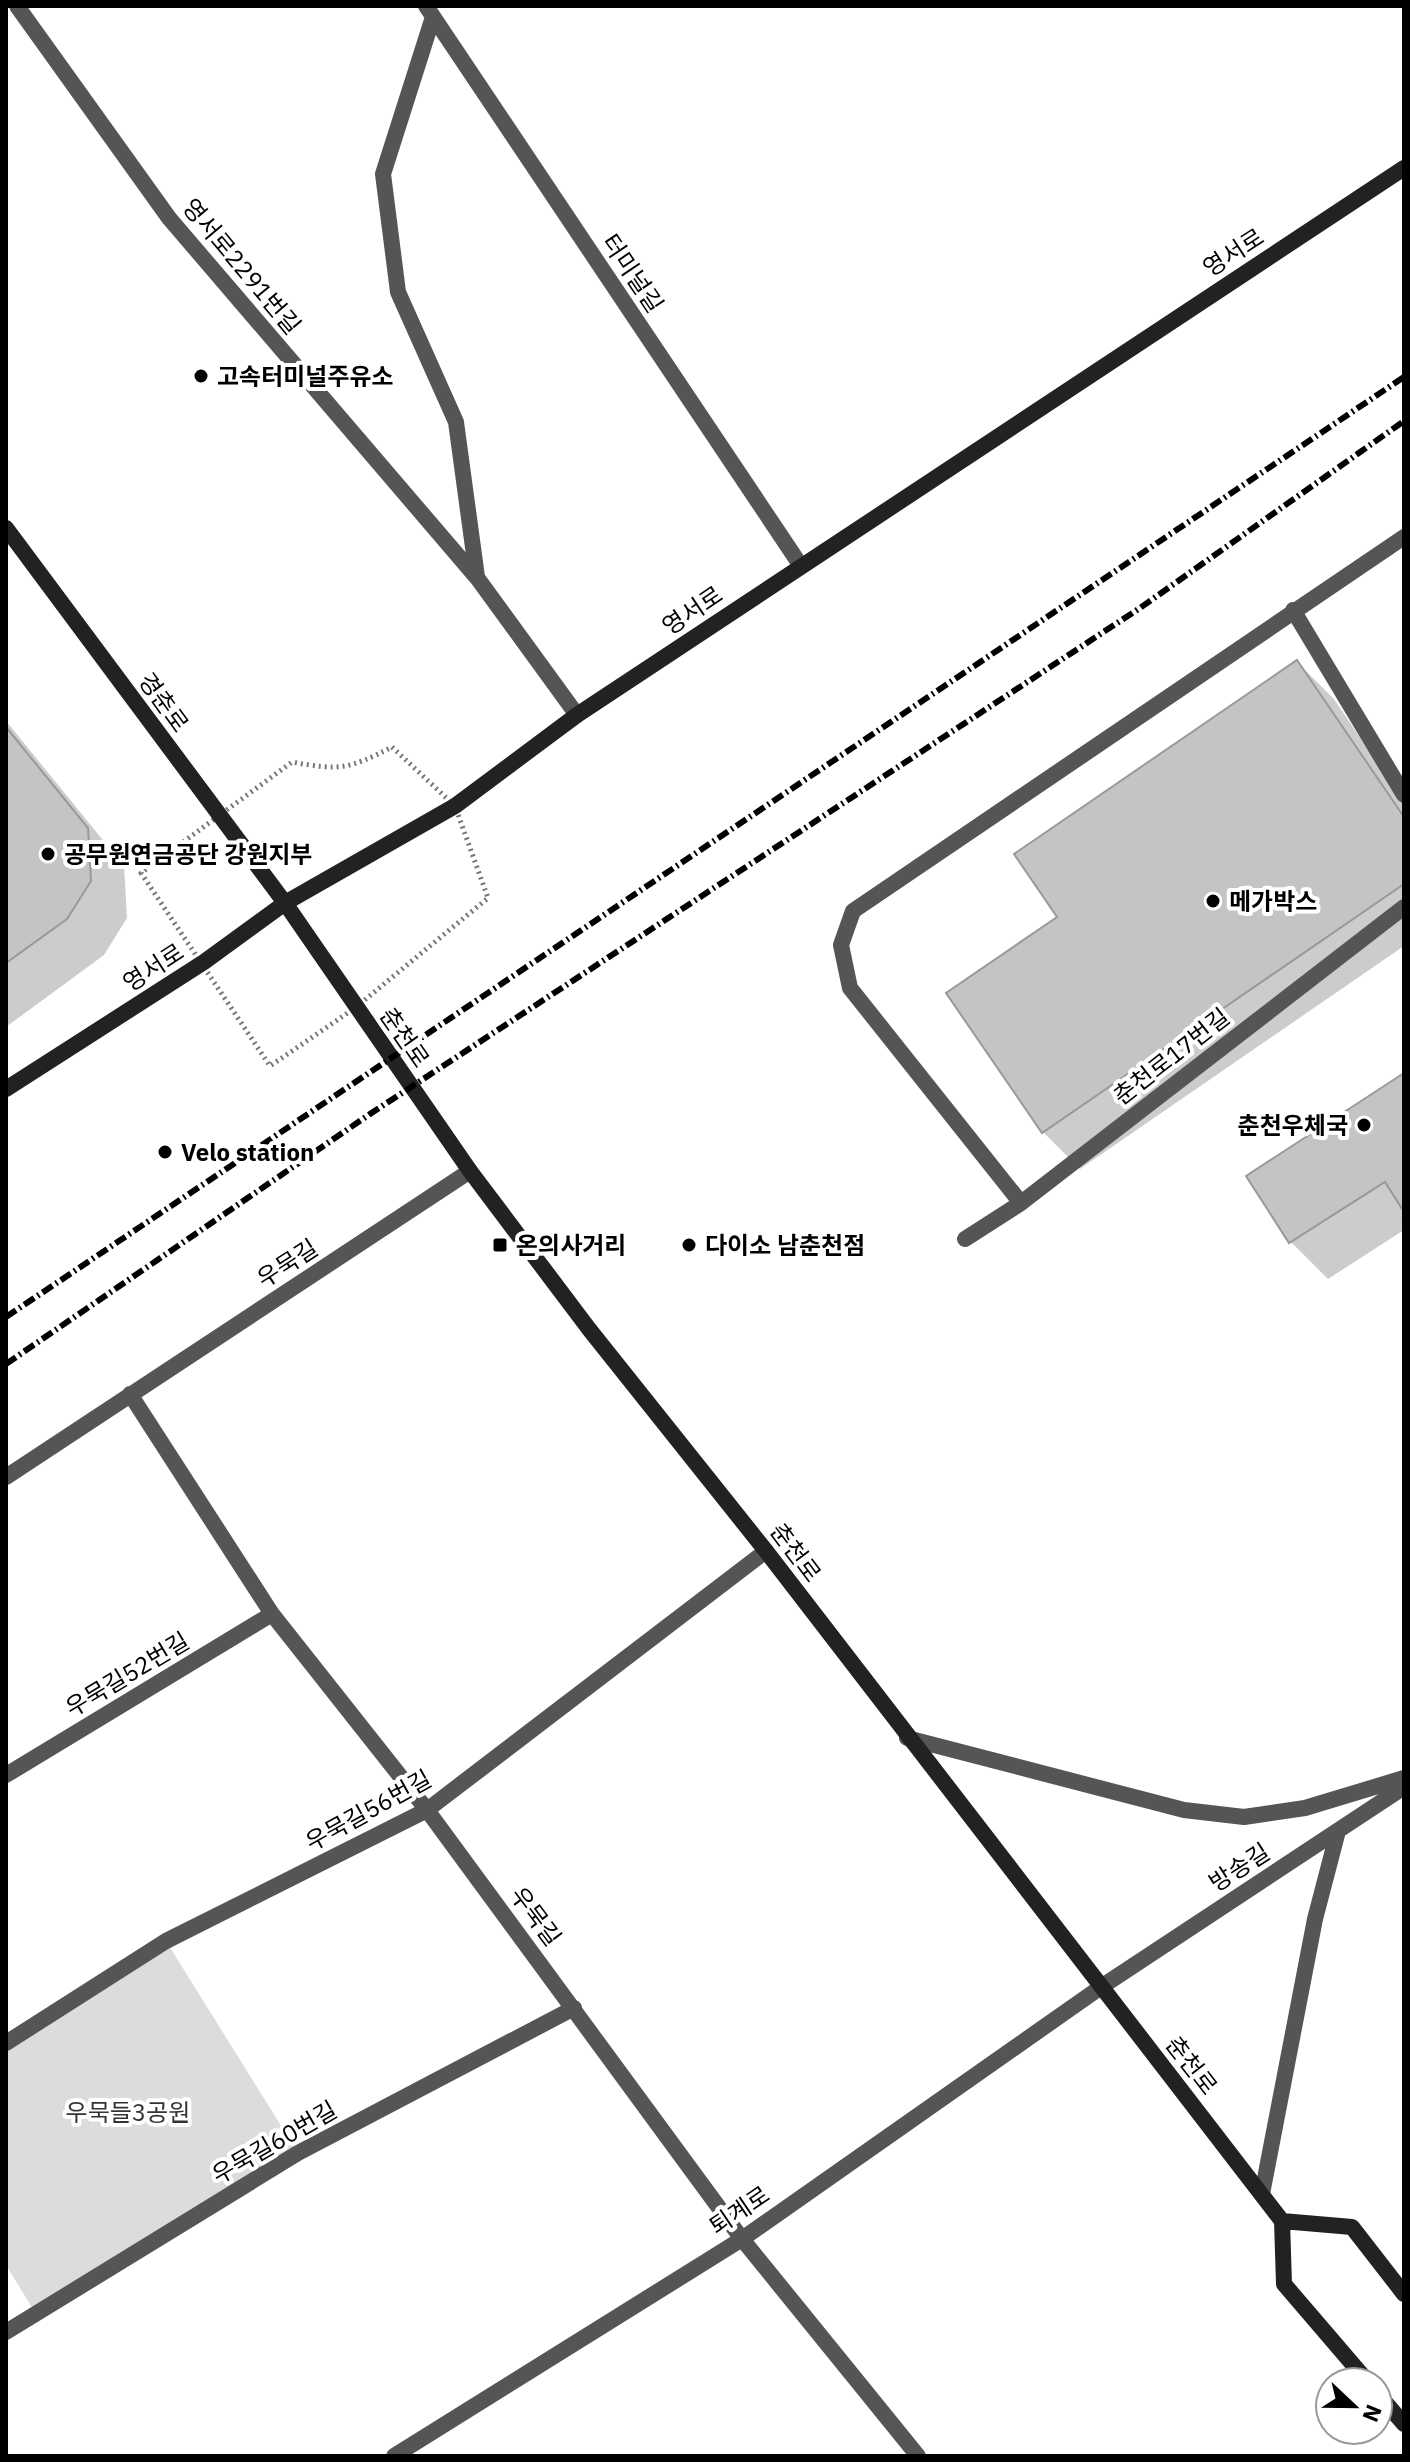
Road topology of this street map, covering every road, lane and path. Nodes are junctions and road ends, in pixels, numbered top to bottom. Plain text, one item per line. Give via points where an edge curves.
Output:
1 (17, 6) edge
2 (430, 12) edge
3 (1404, 168) edge
4 (6, 528) edge
5 (1404, 537) edge
6 (801, 566) junction
7 (478, 579) junction
8 (1293, 610) junction
9 (577, 715) junction
10 (1404, 795) edge
11 (285, 903) junction
12 (1404, 907) edge
13 (6, 1089) edge
14 (470, 1171) junction
15 (1021, 1203) junction
16 (965, 1239) dead end
17 (130, 1394) junction
18 (6, 1477) edge
19 (766, 1551) junction
20 (272, 1614) junction
21 (907, 1738) junction
22 (6, 1775) edge
23 (1404, 1778) edge
24 (1404, 1787) edge
25 (427, 1810) junction
26 (1338, 1831) junction
27 (1101, 1987) junction
28 (574, 2008) junction
29 (6, 2043) edge
30 (1262, 2194) junction
31 (1282, 2221) junction
32 (742, 2239) junction
33 (1404, 2294) edge
34 (6, 2332) edge
35 (1354, 2366) edge
36 (394, 2456) edge
37 (918, 2456) edge

1 - 7 street, 영서로2291번길 via 169,218
2 - 6 street, 터미널길
2 - 7 street, 영서로2291번길 via 383,174 398,292 456,422
3 - 6 street, 영서로
4 - 11 street, 경춘로
5 - 8 street
6 - 9 street, 영서로
7 - 9 street, 영서로2291번길
8 - 10 street
8 - 15 street via 853,911 841,945 850,988
9 - 11 street, 영서로 via 455,806
11 - 13 street, 영서로 via 204,962
11 - 14 street, 춘천로
12 - 15 street, 춘천로17번길
14 - 17 street, 우묵길
14 - 19 street, 춘천로
15 - 16 street, 춘천로17번길
17 - 18 street, 우묵길
17 - 20 street, 우묵길
19 - 21 street, 춘천로
19 - 25 street, 우묵길56번길
20 - 22 street, 우묵길52번길
20 - 25 street, 우묵길
21 - 23 street via 1184,1810 1244,1817 1305,1808
21 - 27 street, 춘천로
24 - 26 street, 방송길
25 - 28 street, 우묵길
25 - 29 street, 우묵길56번길 via 166,1941
26 - 27 street, 방송길
26 - 30 street via 1315,1919
27 - 30 street, 춘천로
27 - 32 street, 퇴계로
28 - 32 street, 우묵길
28 - 34 street, 우묵길60번길 via 298,2153
30 - 31 street, 춘천로
31 - 33 street via 1352,2227
31 - 35 street via 1284,2284
32 - 36 street, 퇴계로
32 - 37 street, 우묵길

